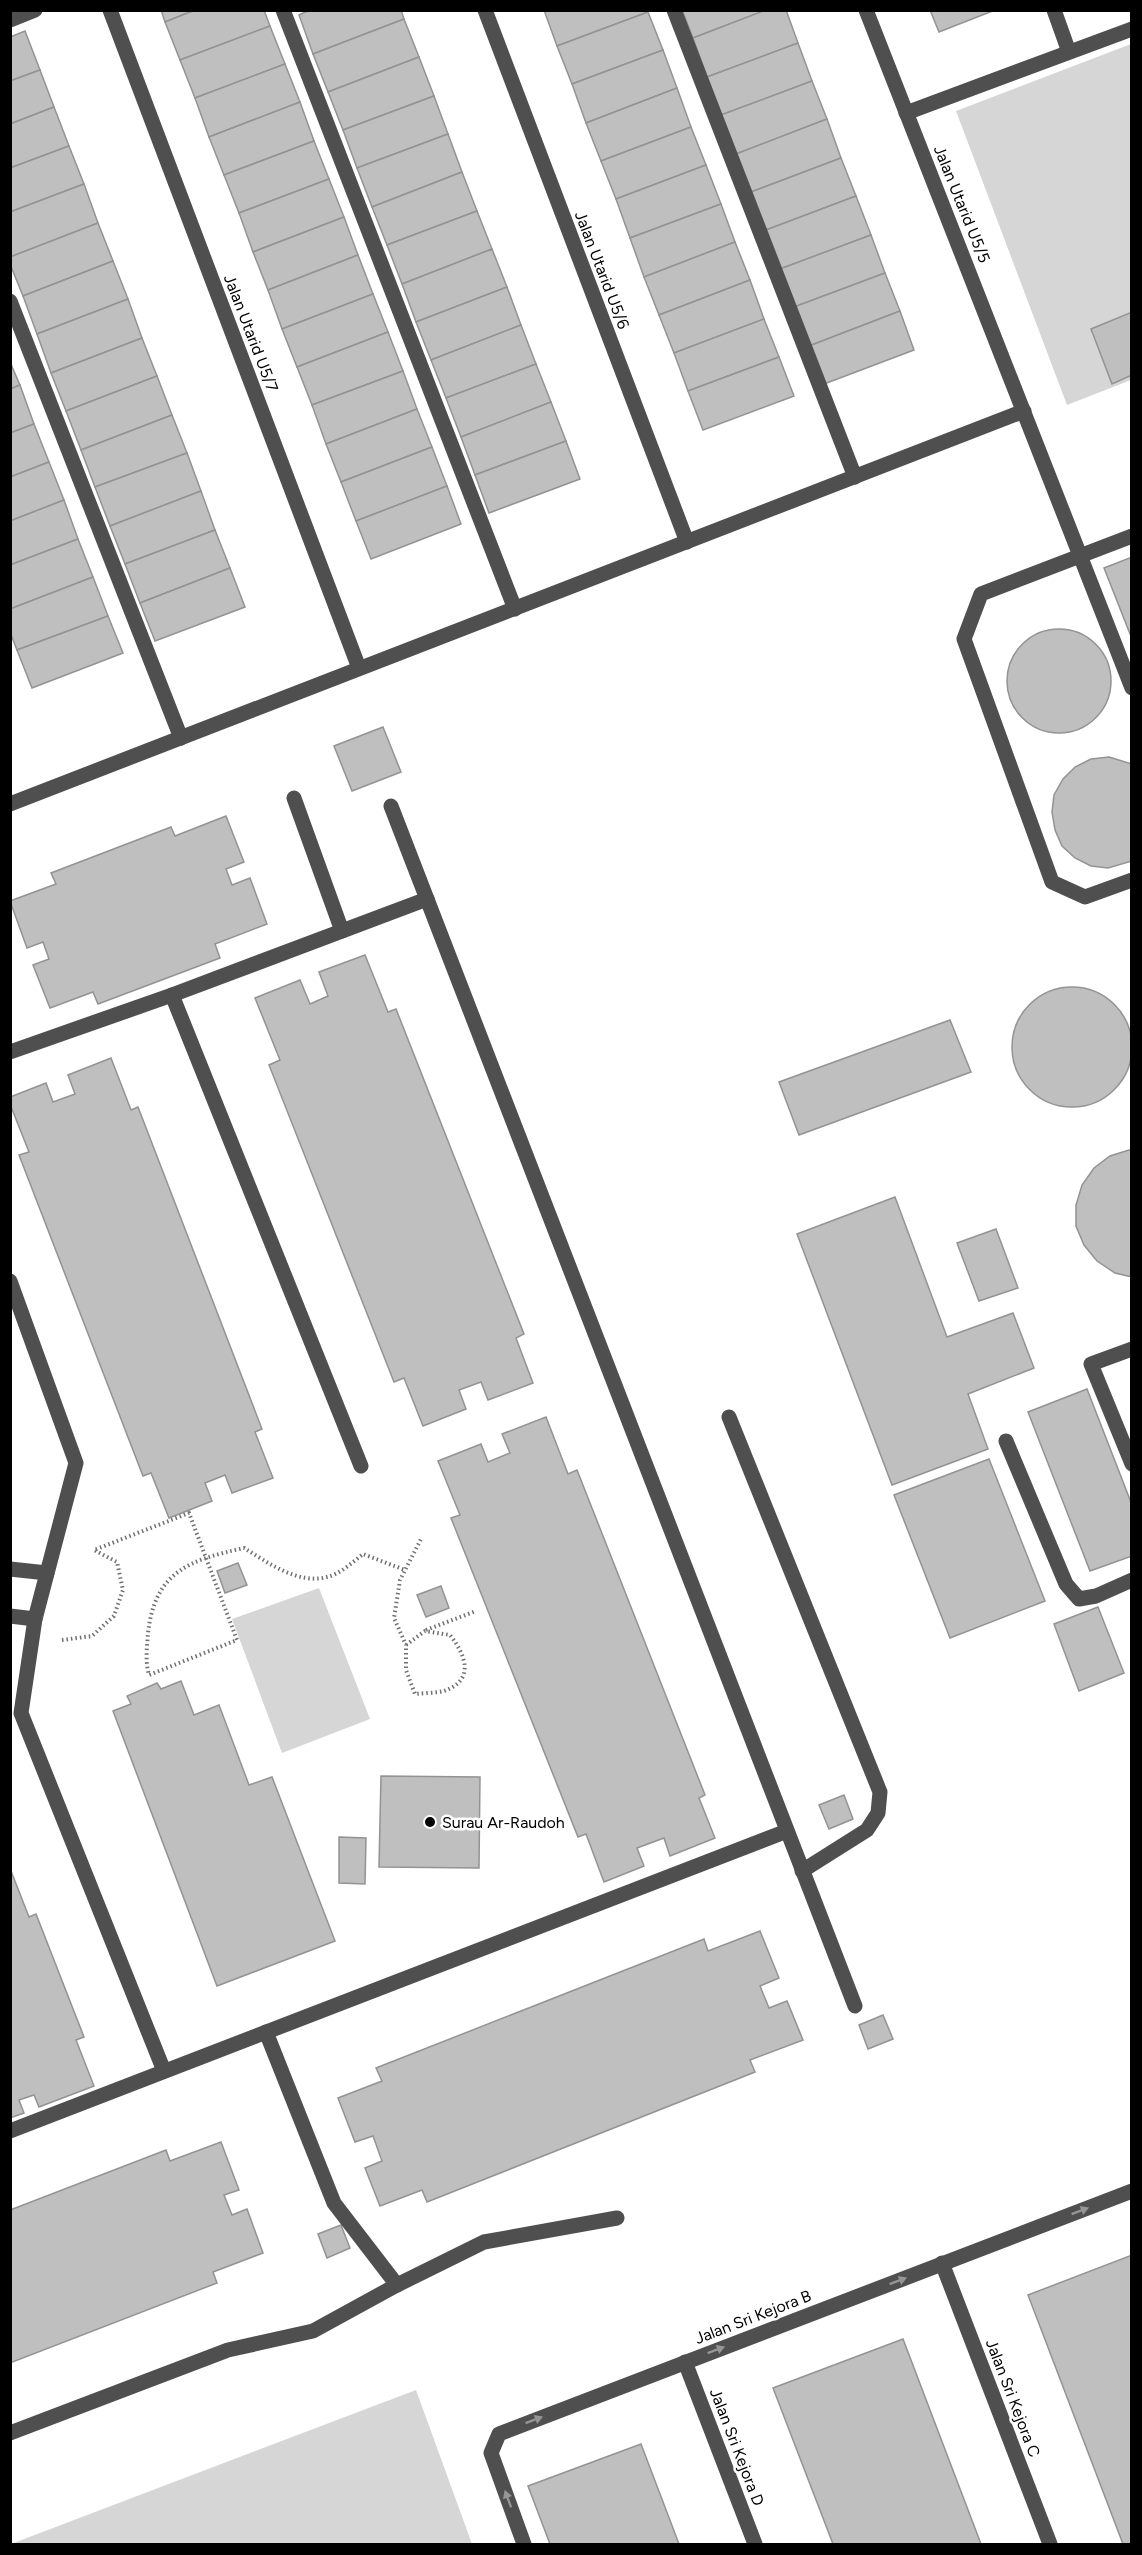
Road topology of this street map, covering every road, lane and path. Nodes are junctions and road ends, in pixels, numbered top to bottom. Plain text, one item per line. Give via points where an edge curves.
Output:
1 (35, 10) edge
2 (110, 10) edge
3 (283, 10) edge
4 (485, 10) edge
5 (674, 10) edge
6 (866, 10) edge
7 (1054, 10) edge
8 (10, 20) edge
9 (1131, 29) edge
10 (1069, 52) junction
11 (906, 113) junction
12 (10, 301) edge
13 (1024, 411) junction
14 (855, 477) junction
15 (1131, 536) edge
16 (687, 542) junction
17 (1080, 556) junction
18 (515, 609) junction
19 (359, 668) junction
20 (1131, 688) edge
21 (181, 738) junction
22 (294, 798) dead end
23 (12, 800) edge
24 (391, 806) dead end
25 (1131, 880) edge
26 (427, 899) junction
27 (342, 931) junction
28 (172, 995) junction
29 (10, 1052) edge
30 (10, 1281) edge
31 (1131, 1349) edge
32 (729, 1417) dead end
33 (1006, 1441) dead end
34 (1131, 1464) edge
35 (361, 1466) dead end
36 (422, 1537) dead end
37 (207, 1557) junction
38 (10, 1569) edge
39 (405, 1570) junction
40 (47, 1573) junction
41 (1131, 1580) edge
42 (476, 1611) dead end
43 (10, 1616) edge
44 (35, 1619) junction
45 (425, 1631) junction
46 (30, 1645) junction
47 (406, 1645) junction
48 (787, 1831) junction
49 (802, 1871) junction
50 (855, 2006) dead end
51 (266, 2032) junction
52 (164, 2072) junction
53 (10, 2131) edge
54 (1131, 2191) edge
55 (617, 2217) dead end
56 (942, 2264) junction
57 (397, 2285) junction
58 (685, 2362) junction
59 (10, 2433) edge
60 (524, 2544) edge
61 (755, 2544) edge
62 (1050, 2544) edge

1 - 8 street
2 - 19 street, Jalan Utarid U5/7
3 - 18 street
4 - 16 street, Jalan Utarid U5/6
5 - 14 street
6 - 11 street, Jalan Utarid U5/5
7 - 10 street
9 - 10 street
10 - 11 street
11 - 13 street, Jalan Utarid U5/5
12 - 21 street
13 - 14 street
13 - 17 street, Jalan Utarid U5/5
14 - 16 street
15 - 17 street
16 - 18 street
17 - 20 street, Jalan Utarid U5/5
17 - 25 street via 981,594 964,639 1052,882 1085,897
18 - 19 street
19 - 21 street
21 - 23 street
22 - 27 street
24 - 26 street
26 - 27 street
26 - 48 street
27 - 28 street
28 - 29 street
28 - 35 street
30 - 40 street via 76,1463
31 - 34 street via 1091,1364
32 - 49 street via 880,1792 878,1813 867,1830
33 - 41 street via 1066,1584 1080,1599
36 - 39 path
37 - 37 path via 237,1640 149,1675 150,1615 162,1586 185,1567
37 - 39 path via 244,1548 298,1576 327,1577 363,1554
37 - 46 path via 189,1513 94,1550 117,1562 123,1590 114,1616 92,1636
38 - 40 street
39 - 47 path via 394,1618
40 - 44 street
42 - 45 path
43 - 44 street
44 - 46 street
45 - 47 path
45 - 47 path via 450,1635 462,1651 466,1666 461,1679 444,1690 415,1694 406,1670
46 - 52 street via 21,1713
48 - 49 street
48 - 51 street
49 - 50 street
51 - 52 street
51 - 57 street via 334,2203
52 - 53 street
56 -> 54 street, Jalan Sri Kejora B
55 - 57 street via 484,2242
58 -> 56 street, Jalan Sri Kejora B
56 - 62 street, Jalan Sri Kejora C
57 - 59 street via 313,2331 228,2349
60 -> 58 street, Jalan Sri Kejora B via 491,2453 499,2434
58 - 61 street, Jalan Sri Kejora D

